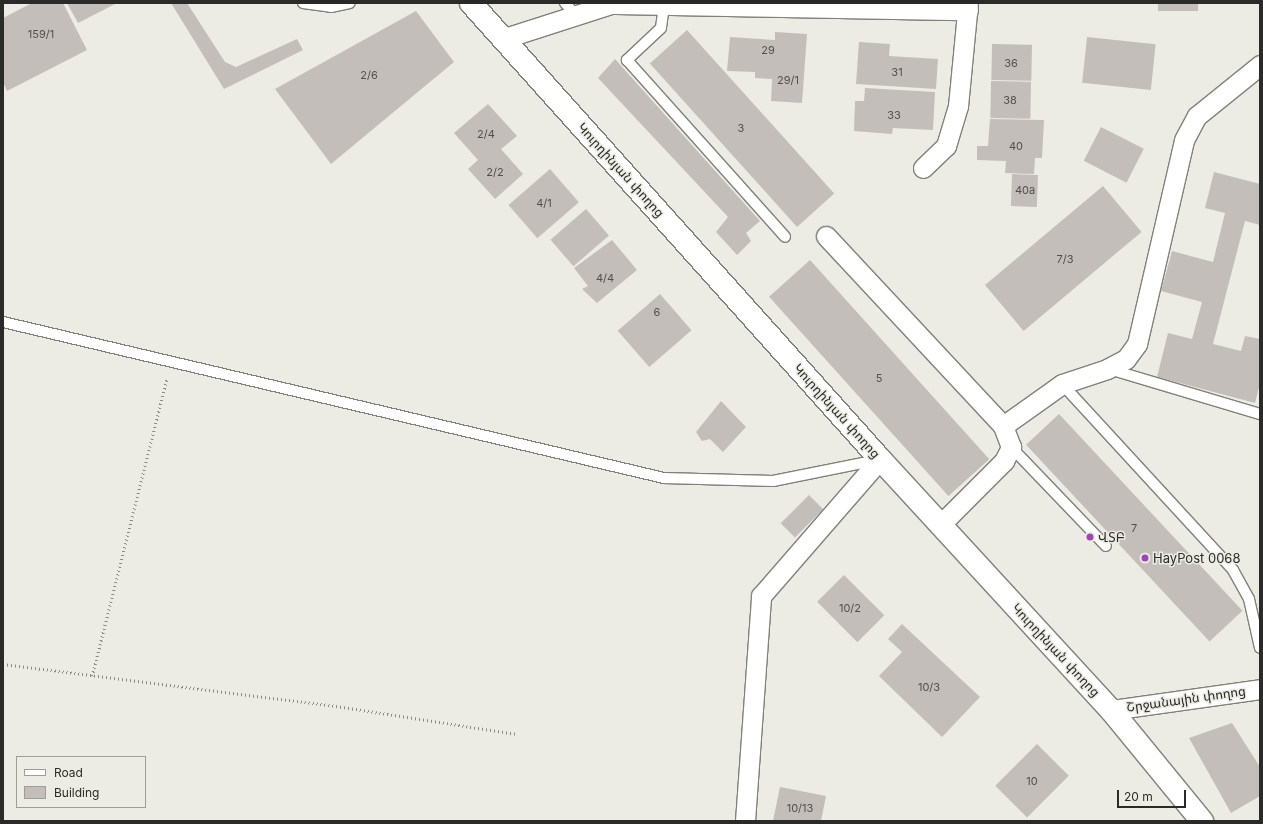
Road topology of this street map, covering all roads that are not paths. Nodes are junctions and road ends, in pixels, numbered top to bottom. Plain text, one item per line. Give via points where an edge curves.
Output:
1 (303, 3) edge
2 (350, 3) edge
3 (471, 3) edge
4 (612, 4) edge
5 (664, 6) junction
6 (968, 6) edge
7 (570, 9) edge
8 (502, 38) junction
9 (1260, 65) edge
10 (923, 168) dead end
11 (826, 236) dead end
12 (786, 237) dead end
13 (3, 322) edge
14 (1108, 369) junction
15 (1062, 384) junction
16 (1260, 414) edge
17 (1003, 426) junction
18 (1010, 447) junction
19 (880, 459) junction
20 (940, 525) junction
21 (1106, 546) dead end
22 (1260, 648) edge
23 (1260, 689) edge
24 (1111, 710) junction
25 (745, 821) edge
26 (1202, 821) edge

1 - 2 lane via 332,8
3 - 8 street, Կուրղինյան փողոց
4 - 5 street
4 - 7 street
5 - 6 street
5 - 12 lane via 661,28 627,60
6 - 10 street via 958,106 946,146
7 - 8 street
8 - 19 street, Կուրղինյան փողոց
9 - 14 street via 1197,116 1184,140 1137,344 1126,359
11 - 17 street
13 - 19 lane via 664,478 773,481
14 - 15 street
14 - 16 lane
15 - 17 street
15 - 22 lane via 1233,570 1248,599
17 - 18 street
18 - 20 street via 1004,461
18 - 21 lane
19 - 20 street, Կուրղինյան փողոց
19 - 25 street via 761,596
20 - 24 street, Կուրղինյան փողոց
23 - 24 street, Շրջանային փողոց
24 - 26 street, Կուրղինյան փողոց

